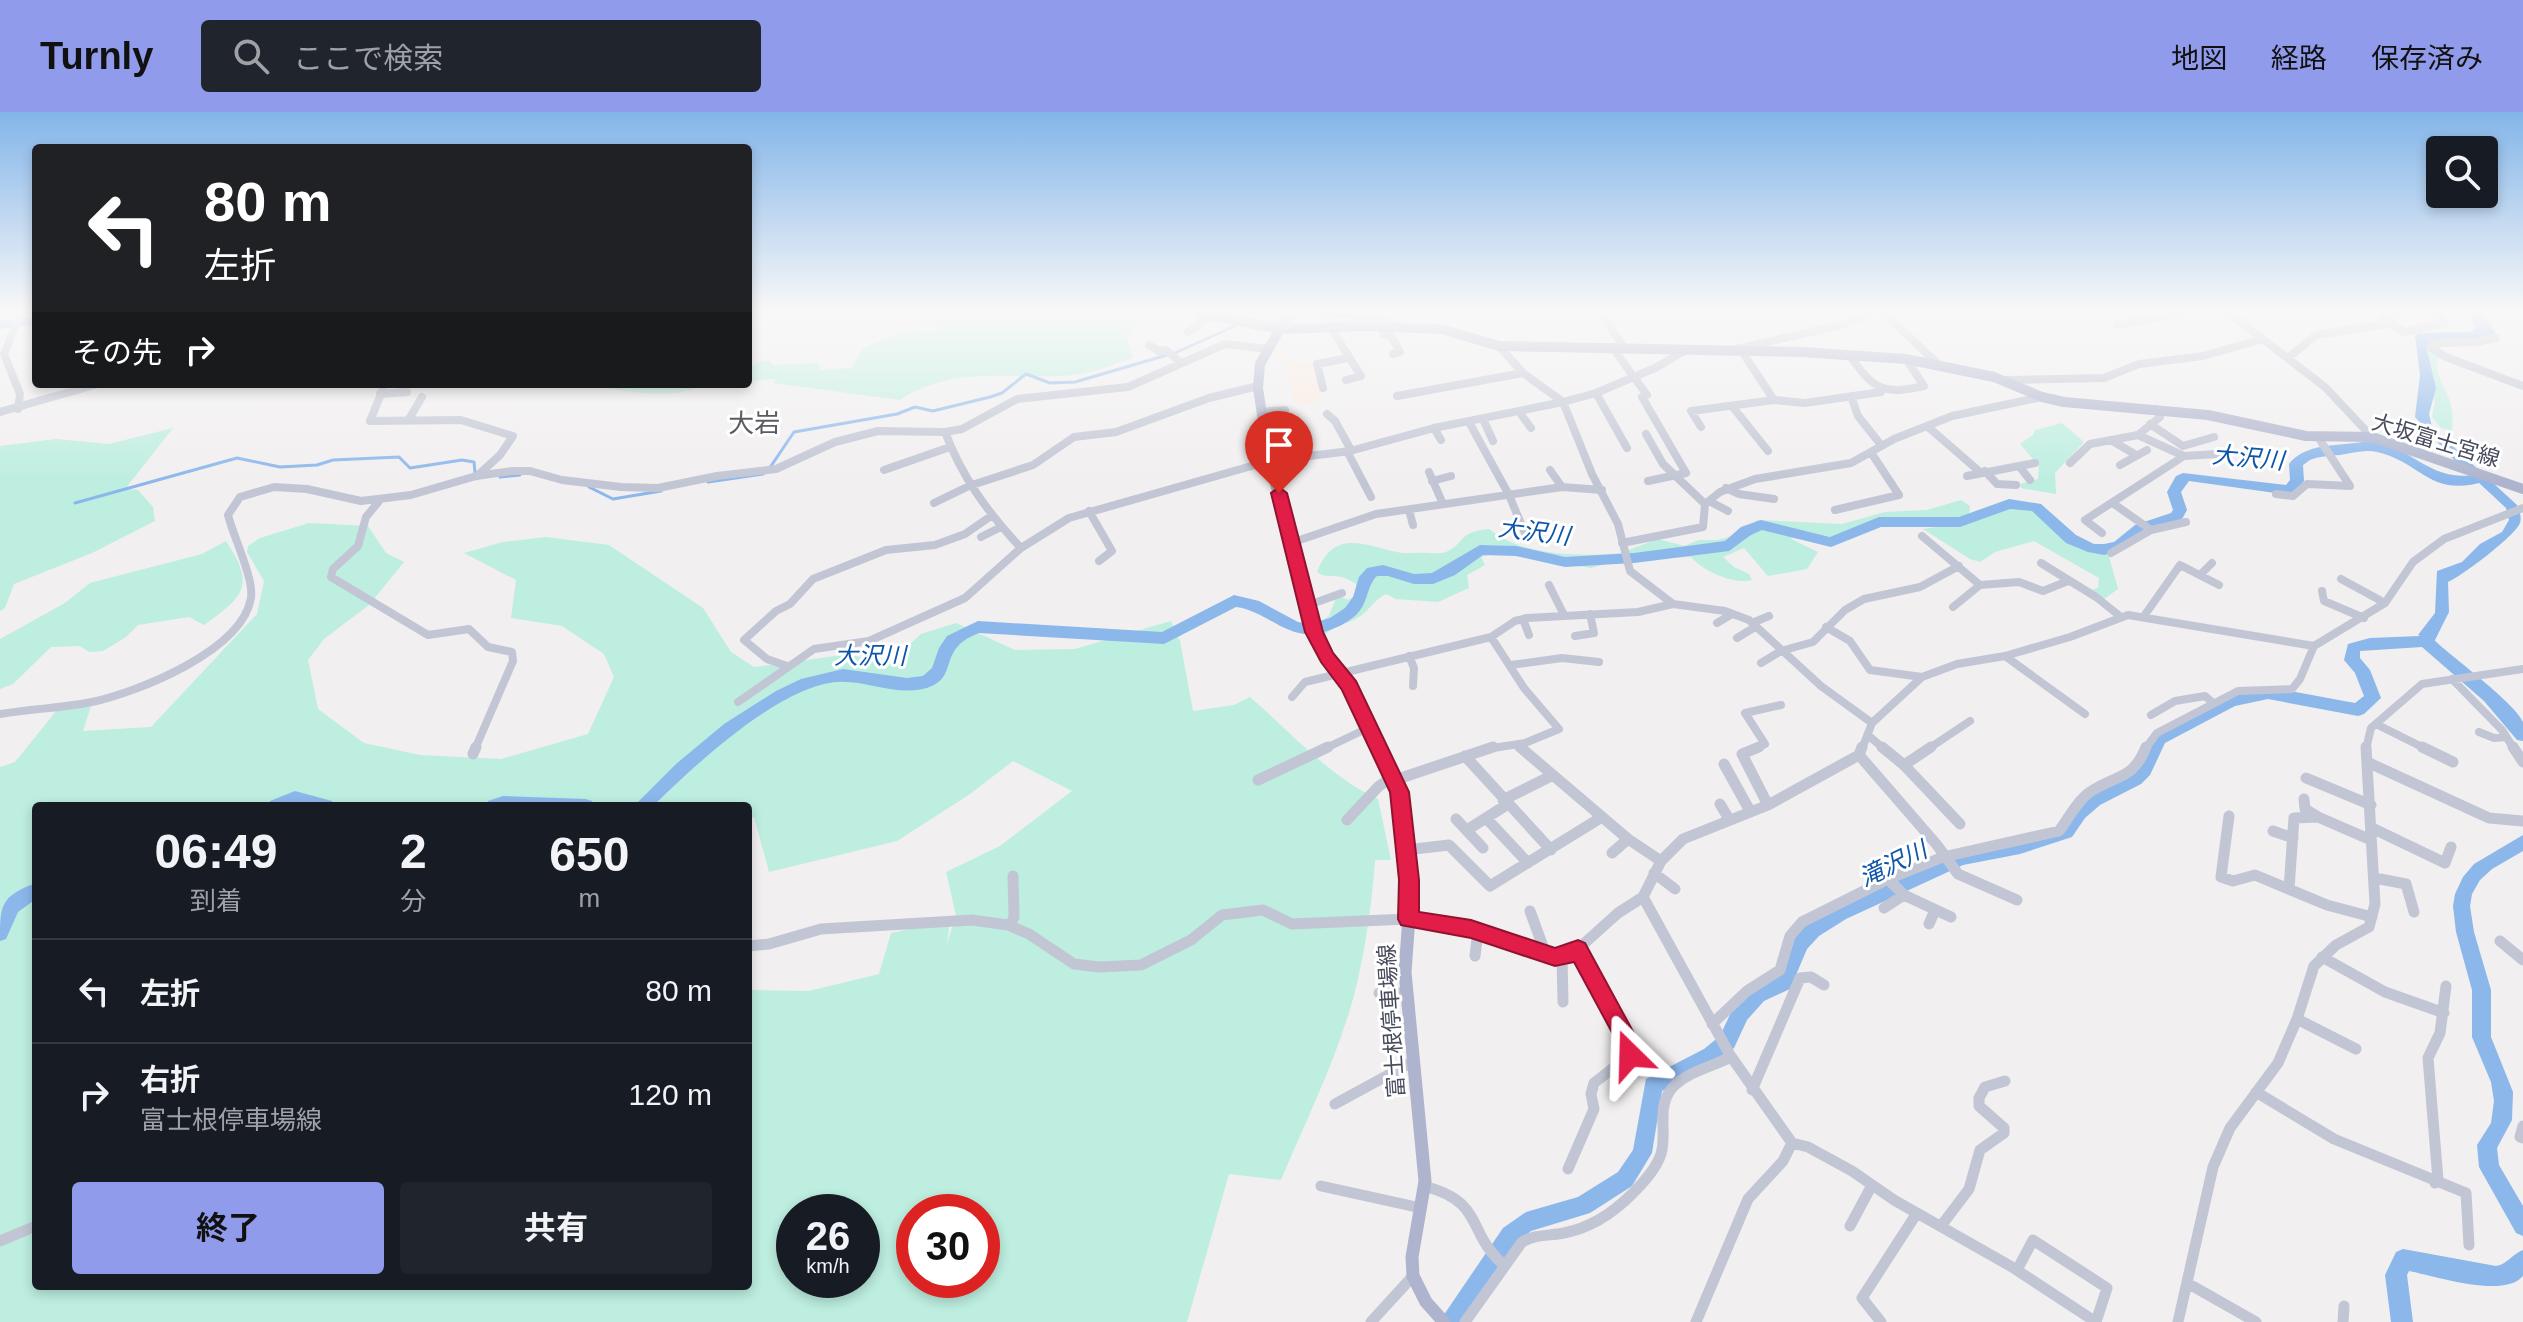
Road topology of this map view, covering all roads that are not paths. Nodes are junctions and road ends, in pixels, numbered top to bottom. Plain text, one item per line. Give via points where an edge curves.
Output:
1 (10, 369) edge
2 (1167, 369) edge
3 (1260, 369) edge
4 (1318, 369) edge
5 (1356, 369) edge
6 (1520, 369) edge
7 (1628, 369) edge
8 (1651, 369) edge
9 (1751, 369) edge
10 (1862, 369) edge
11 (1913, 369) edge
12 (1958, 369) edge
13 (2125, 369) edge
14 (2302, 369) edge
15 (2479, 369) edge
16 (1523, 373) junction
17 (1633, 376) junction
18 (1346, 380) dead end
19 (2003, 380) junction
20 (1258, 386) junction
21 (2523, 386) edge
22 (81, 388) edge
23 (383, 388) edge
24 (1323, 388) dead end
25 (407, 392) dead end
26 (1881, 392) junction
27 (1596, 393) junction
28 (380, 394) junction
29 (1397, 396) dead end
30 (1851, 396) junction
31 (422, 397) dead end
32 (2042, 397) junction
33 (1774, 400) junction
34 (1563, 402) junction
35 (1732, 406) junction
36 (18, 409) junction
37 (2156, 409) junction
38 (1285, 410) dead end
39 (0, 412) edge
40 (1261, 412) junction
41 (1520, 413) junction
42 (1327, 414) dead end
43 (409, 419) junction
44 (1483, 419) junction
45 (1469, 422) junction
46 (2150, 424) junction
47 (1927, 426) junction
48 (1701, 427) dead end
49 (1434, 428) junction
50 (1531, 428) dead end
51 (897, 430) junction
52 (945, 432) junction
53 (1646, 434) dead end
54 (2138, 435) junction
55 (2214, 437) dead end
56 (2372, 437) junction
57 (886, 439) dead end
58 (1441, 440) dead end
59 (2111, 440) junction
60 (1493, 441) dead end
61 (2321, 441) junction
62 (1881, 445) junction
63 (950, 447) junction
64 (1627, 448) dead end
65 (2147, 450) dead end
66 (1349, 451) junction
67 (1768, 451) dead end
68 (1872, 454) junction
69 (2217, 454) dead end
70 (2136, 455) junction
71 (2184, 456) junction
72 (1304, 457) junction
73 (1269, 461) junction
74 (2035, 463) dead end
75 (2070, 463) dead end
76 (2120, 465) dead end
77 (2019, 466) junction
78 (1307, 468) dead end
79 (884, 470) dead end
80 (1550, 470) dead end
81 (1982, 472) junction
82 (476, 476) junction
83 (1451, 476) dead end
84 (1675, 476) junction
85 (1967, 476) dead end
86 (1500, 477) junction
87 (1485, 480) dead end
88 (2030, 480) dead end
89 (1648, 481) dead end
90 (2016, 485) dead end
91 (969, 486) junction
92 (1562, 487) junction
93 (1726, 488) junction
94 (2523, 489) edge
95 (1602, 490) junction
96 (2276, 494) dead end
97 (1509, 495) junction
98 (1371, 497) dead end
99 (1774, 499) dead end
100 (380, 500) junction
101 (1707, 502) junction
102 (934, 503) dead end
103 (1443, 504) junction
104 (2114, 504) junction
105 (2522, 508) edge
106 (1409, 510) junction
107 (1835, 510) dead end
108 (1089, 511) junction
109 (1728, 511) dead end
110 (991, 516) junction
111 (2186, 522) dead end
112 (1413, 525) dead end
113 (1001, 527) junction
114 (2150, 529) junction
115 (2102, 533) dead end
116 (1922, 536) dead end
117 (981, 537) dead end
118 (1527, 538) dead end
119 (1291, 543) junction
120 (1622, 543) junction
121 (1021, 548) junction
122 (2111, 553) dead end
123 (1099, 561) dead end
124 (2041, 563) dead end
125 (2212, 563) dead end
126 (1959, 566) junction
127 (2200, 575) junction
128 (2341, 579) dead end
129 (2068, 581) junction
130 (1549, 585) dead end
131 (1980, 585) junction
132 (2219, 585) dead end
133 (2322, 591) dead end
134 (1342, 593) dead end
135 (2385, 603) junction
136 (1673, 604) junction
137 (1306, 606) junction
138 (1953, 607) dead end
139 (1590, 614) junction
140 (1732, 614) junction
141 (1564, 615) junction
142 (1769, 616) dead end
143 (2144, 616) junction
144 (2121, 617) junction
145 (2364, 618) junction
146 (1523, 619) junction
147 (1717, 623) dead end
148 (1754, 625) junction
149 (1826, 627) junction
150 (1529, 635) dead end
151 (1575, 636) dead end
152 (1491, 637) junction
153 (1737, 638) dead end
154 (2314, 646) junction
155 (1781, 651) junction
156 (1409, 656) junction
157 (2005, 656) junction
158 (1599, 662) dead end
159 (1761, 663) dead end
160 (1511, 665) junction
161 (787, 666) junction
162 (2523, 669) edge
163 (1338, 672) junction
164 (1922, 677) junction
165 (2455, 679) junction
166 (1413, 686) dead end
167 (1292, 697) dead end
168 (738, 702) dead end
169 (2213, 703) junction
170 (1781, 705) dead end
171 (0, 714) edge
172 (2085, 714) dead end
173 (2151, 715) dead end
174 (1970, 721) dead end
175 (1872, 723) junction
176 (2376, 724) junction
177 (1370, 727) junction
178 (2479, 732) dead end
179 (1869, 736) junction
180 (2506, 737) junction
181 (1518, 745) junction
182 (473, 754) dead end
183 (1859, 755) junction
184 (1465, 756) junction
185 (2367, 762) junction
186 (2453, 762) dead end
187 (2523, 762) edge
188 (1724, 764) dead end
189 (1904, 765) junction
190 (1549, 777) dead end
191 (1394, 778) junction
192 (2306, 778) dead end
193 (1258, 780) dead end
194 (2304, 799) dead end
195 (1506, 802) junction
196 (1720, 804) dead end
197 (1768, 805) junction
198 (2371, 805) junction
199 (1750, 811) junction
200 (2229, 816) dead end
201 (1602, 817) junction
202 (2318, 817) junction
203 (1486, 818) junction
204 (1456, 819) dead end
205 (1729, 819) junction
206 (1347, 820) dead end
207 (2523, 821) edge
208 (1960, 824) dead end
209 (2372, 828) junction
210 (1467, 830) junction
211 (2273, 831) dead end
212 (2293, 838) junction
213 (1628, 839) junction
214 (2371, 840) junction
215 (2451, 847) dead end
216 (1483, 848) dead end
217 (1406, 850) junction
218 (1551, 850) junction
219 (1612, 853) dead end
220 (1943, 857) junction
221 (1661, 861) junction
222 (1528, 863) junction
223 (1654, 873) junction
224 (1013, 876) dead end
225 (2375, 878) junction
226 (1888, 879) junction
227 (1675, 889) dead end
228 (2289, 889) junction
229 (1904, 895) junction
230 (1643, 897) junction
231 (2017, 900) dead end
232 (1884, 908) dead end
233 (1935, 910) junction
234 (1530, 911) dead end
235 (2414, 912) dead end
236 (1951, 917) dead end
237 (2372, 917) junction
238 (1408, 919) junction
239 (1929, 924) dead end
240 (1010, 926) junction
241 (1478, 931) junction
242 (2500, 941) dead end
243 (752, 946) edge
244 (1578, 949) junction
245 (1546, 955) junction
246 (1475, 956) dead end
247 (2322, 957) junction
248 (1562, 958) junction
249 (2523, 960) edge
250 (1824, 985) dead end
251 (2446, 986) dead end
252 (1379, 993) dead end
253 (1407, 993) junction
254 (1563, 1002) dead end
255 (2444, 1013) junction
256 (2297, 1019) junction
257 (1714, 1029) junction
258 (2356, 1049) dead end
259 (1730, 1055) junction
260 (1414, 1061) junction
261 (2005, 1081) dead end
262 (1752, 1090) junction
263 (2256, 1092) junction
264 (1335, 1104) dead end
265 (2523, 1126) edge
266 (2523, 1138) edge
267 (1792, 1143) junction
268 (1568, 1169) dead end
269 (2436, 1182) junction
270 (1872, 1185) junction
271 (1321, 1186) dead end
272 (1424, 1186) junction
273 (1421, 1208) junction
274 (1917, 1213) junction
275 (1850, 1226) dead end
276 (1941, 1226) junction
277 (32, 1228) edge
278 (0, 1241) edge
279 (2469, 1245) dead end
280 (1505, 1266) junction
281 (2017, 1270) junction
282 (1413, 1276) junction
283 (2189, 1284) junction
284 (2344, 1306) dead end
285 (1443, 1320) edge
286 (1371, 1322) edge
287 (1465, 1322) edge
288 (1696, 1322) edge
289 (1881, 1322) edge
290 (2096, 1322) edge
291 (2178, 1322) edge
292 (2256, 1322) edge
293 (2343, 1322) edge

1 - 36 street via 20,394
2 - 52 street via 1128,387 1017,399 985,419
3 - 20 main road, 富士根停車場線
4 - 24 street
5 - 18 street via 1361,376
6 - 16 street
7 - 17 street
8 - 17 street
9 - 33 street
10 - 26 street
11 - 26 street via 1924,386
12 - 19 main road, 大坂富士宮線
13 - 19 street via 2104,378
14 - 56 street
15 - 21 street
16 - 29 street
16 - 34 street
17 - 27 street
17 - 84 street via 1686,473
19 - 32 main road, 大坂富士宮線
20 - 40 main road, 富士根停車場線
20 - 91 street via 1116,432 1074,437 1033,465
22 - 36 street
23 - 28 street
25 - 28 street
26 - 30 street
27 - 34 street
27 - 64 street
28 - 43 street via 370,421
30 - 33 street via 1805,403
30 - 62 street via 1858,416
31 - 43 street
32 - 37 main road, 大坂富士宮線
32 - 47 street
33 - 35 street
34 - 41 street
34 - 95 street
35 - 48 street via 1691,411
35 - 67 street
36 - 39 street
37 - 46 street via 2160,417
37 - 61 main road, 大坂富士宮線 via 2208,415
38 - 40 street
40 - 73 main road, 富士根停車場線
41 - 44 street
41 - 50 street
42 - 66 street
43 - 82 street via 440,416 492,425 513,436
44 - 45 street
44 - 60 street
45 - 49 street
45 - 86 street
46 - 54 street
46 - 55 street via 2183,446
47 - 62 street
47 - 81 street
49 - 58 street
49 - 66 street
51 - 52 street
51 - 57 street
51 - 82 street via 835,442 767,471 658,488 562,480 530,471
52 - 63 street
53 - 84 street
54 - 59 street
54 - 71 street
56 - 61 main road, 大坂富士宮線
56 - 94 main road, 大坂富士宮線
59 - 70 street
59 - 75 street via 2090,444
61 - 96 street via 2350,486 2307,484 2293,496
62 - 68 street
63 - 79 street
63 - 91 street
65 - 70 street
66 - 72 street
66 - 98 street
68 - 93 street via 1831,468 1751,478
68 - 107 street via 1899,495
69 - 71 street
70 - 76 street
71 - 104 street
72 - 73 street
72 - 78 street
73 - 108 street
73 - 119 main road, 富士根停車場線
74 - 77 street
77 - 81 street
77 - 88 street
80 - 92 street
81 - 85 street
81 - 90 street via 1997,484
82 - 100 street
83 - 103 street via 1431,476
84 - 89 street
84 - 101 street
86 - 87 street
86 - 97 street
91 - 102 street
91 - 110 street
92 - 95 street
92 - 97 street
93 - 99 street
93 - 101 street
95 - 120 street
97 - 103 street
97 - 118 street
100 - 171 street via 274,487 240,497 228,515 251,597 221,643 124,694
100 - 182 street via 366,517 358,546 331,577 428,635 469,629 488,647 512,652 513,661
101 - 109 street
101 - 120 street via 1703,527
103 - 106 street
104 - 114 street
104 - 115 street via 2085,520
105 - 135 street via 2444,539 2413,562
106 - 112 street
106 - 119 street via 1376,514
108 - 121 street
108 - 123 street via 1112,551
110 - 113 street
110 - 161 street via 945,542 886,550 813,579 744,640 767,659
111 - 114 street
113 - 117 street
113 - 121 street
114 - 122 street
116 - 126 street
119 - 137 main road, 富士根停車場線
120 - 136 street via 1630,571
121 - 161 street via 1000,559 965,598 869,641 814,649
124 - 129 street
125 - 127 street
126 - 131 street
126 - 149 street via 1920,587 1864,599
127 - 132 street
127 - 143 street via 2180,565
128 - 135 street
129 - 131 street via 2044,593 2019,582
129 - 144 street
130 - 141 street
131 - 138 street
133 - 145 street via 2324,601
134 - 137 street
135 - 145 street
136 - 139 street
136 - 140 street
137 - 163 main road, 富士根停車場線
139 - 141 street
139 - 151 street via 1594,633
140 - 147 street
140 - 148 street
141 - 146 street
142 - 148 street
143 - 144 street
143 - 154 street
144 - 157 street
145 - 154 street
146 - 150 street
146 - 152 street
148 - 153 street
148 - 155 street
149 - 155 street via 1813,642
149 - 164 street via 1856,647 1870,670
152 - 156 street
152 - 160 street
154 - 169 street via 2292,689 2238,691
155 - 159 street
155 - 175 street
156 - 163 street
156 - 166 street
157 - 164 street via 1957,664
157 - 172 street
158 - 160 street via 1562,658
160 - 181 street via 1559,729
161 - 168 street
162 - 165 street
163 - 167 street via 1305,682
163 - 177 main road, 富士根停車場線
164 - 175 street
165 - 176 street via 2422,684
165 - 180 street
169 - 173 street via 2205,696 2175,701
169 - 220 street via 2157,733 2139,765 2088,793 2059,831
170 - 197 street via 1745,713 1765,744 1742,754
174 - 189 street
175 - 179 street
176 - 185 street via 2366,747
176 - 186 street
177 - 191 main road, 富士根停車場線
177 - 193 street
178 - 180 street
179 - 183 street
179 - 189 street
180 - 187 street
181 - 184 street via 1498,745
181 - 201 street
183 - 197 street
183 - 220 street
184 - 191 street
184 - 195 street
185 - 198 street
185 - 207 street via 2489,818
188 - 199 street
189 - 208 street
190 - 195 street
191 - 206 street via 1379,786
191 - 217 main road, 富士根停車場線
192 - 198 street
194 - 202 street via 2305,809
195 - 203 street
195 - 218 street
196 - 205 street
197 - 199 street
198 - 209 street
199 - 205 street
200 - 228 street via 2221,877 2233,881 2255,875
201 - 213 street
201 - 218 street
202 - 212 street via 2294,818
202 - 214 street
203 - 210 street
203 - 222 street
204 - 210 street
205 - 221 street via 1683,839
209 - 214 street
209 - 215 street via 2445,863
210 - 216 street
211 - 212 street
212 - 228 street
213 - 219 street
213 - 221 street
214 - 225 street
217 - 222 street via 1449,845 1490,886
217 - 238 main road, 富士根停車場線
218 - 222 street
220 - 226 street
220 - 231 street via 1958,874
221 - 223 street
223 - 227 street
223 - 230 street
224 - 240 street
225 - 235 street via 2406,884
225 - 237 street
226 - 229 street
226 - 257 street via 1802,922 1790,936 1780,970 1747,991
228 - 237 street
229 - 232 street
229 - 233 street
230 - 244 street
230 - 257 street
233 - 236 street
233 - 239 street
234 - 245 street
237 - 247 street via 2369,927
238 - 240 street via 1292,924 1263,910 1222,915 1191,940 1141,965 1099,967 1074,964
238 - 241 street
238 - 253 main road, 富士根停車場線
240 - 243 street via 972,920 821,929
241 - 245 street
241 - 246 street
242 - 249 street
244 - 248 street
244 - 268 street via 1632,1048 1594,1083 1594,1109
245 - 248 street
247 - 255 street via 2385,992
247 - 256 street via 2306,984
248 - 254 street
250 - 262 street via 1811,977 1800,978
251 - 255 street
252 - 253 street
253 - 260 main road, 富士根停車場線
255 - 269 street via 2428,1058
256 - 258 street
256 - 263 street via 2278,1063
257 - 259 street
259 - 262 street
259 - 280 street via 1669,1091 1660,1113 1661,1153 1632,1194 1580,1228 1521,1242
260 - 264 street
260 - 272 main road, 富士根停車場線
261 - 276 street via 1985,1087 1979,1098 1979,1106 2004,1133 1980,1150 1969,1189
262 - 267 street
263 - 269 street via 2334,1139
263 - 283 street via 2230,1128 2213,1167
265 - 266 street
267 - 270 street
267 - 288 street via 1783,1161 1748,1199
269 - 279 street via 2466,1193
270 - 274 street
270 - 275 street
271 - 273 street
272 - 273 main road, 富士根停車場線
272 - 280 street via 1451,1194 1463,1204 1488,1253
273 - 282 main road, 富士根停車場線
274 - 276 street
274 - 289 street via 1862,1298
276 - 281 street
277 - 278 street
280 - 287 street
281 - 290 street
281 - 290 street via 2033,1240 2107,1288
282 - 285 main road
282 - 286 street
283 - 291 street
283 - 292 street
284 - 293 street

